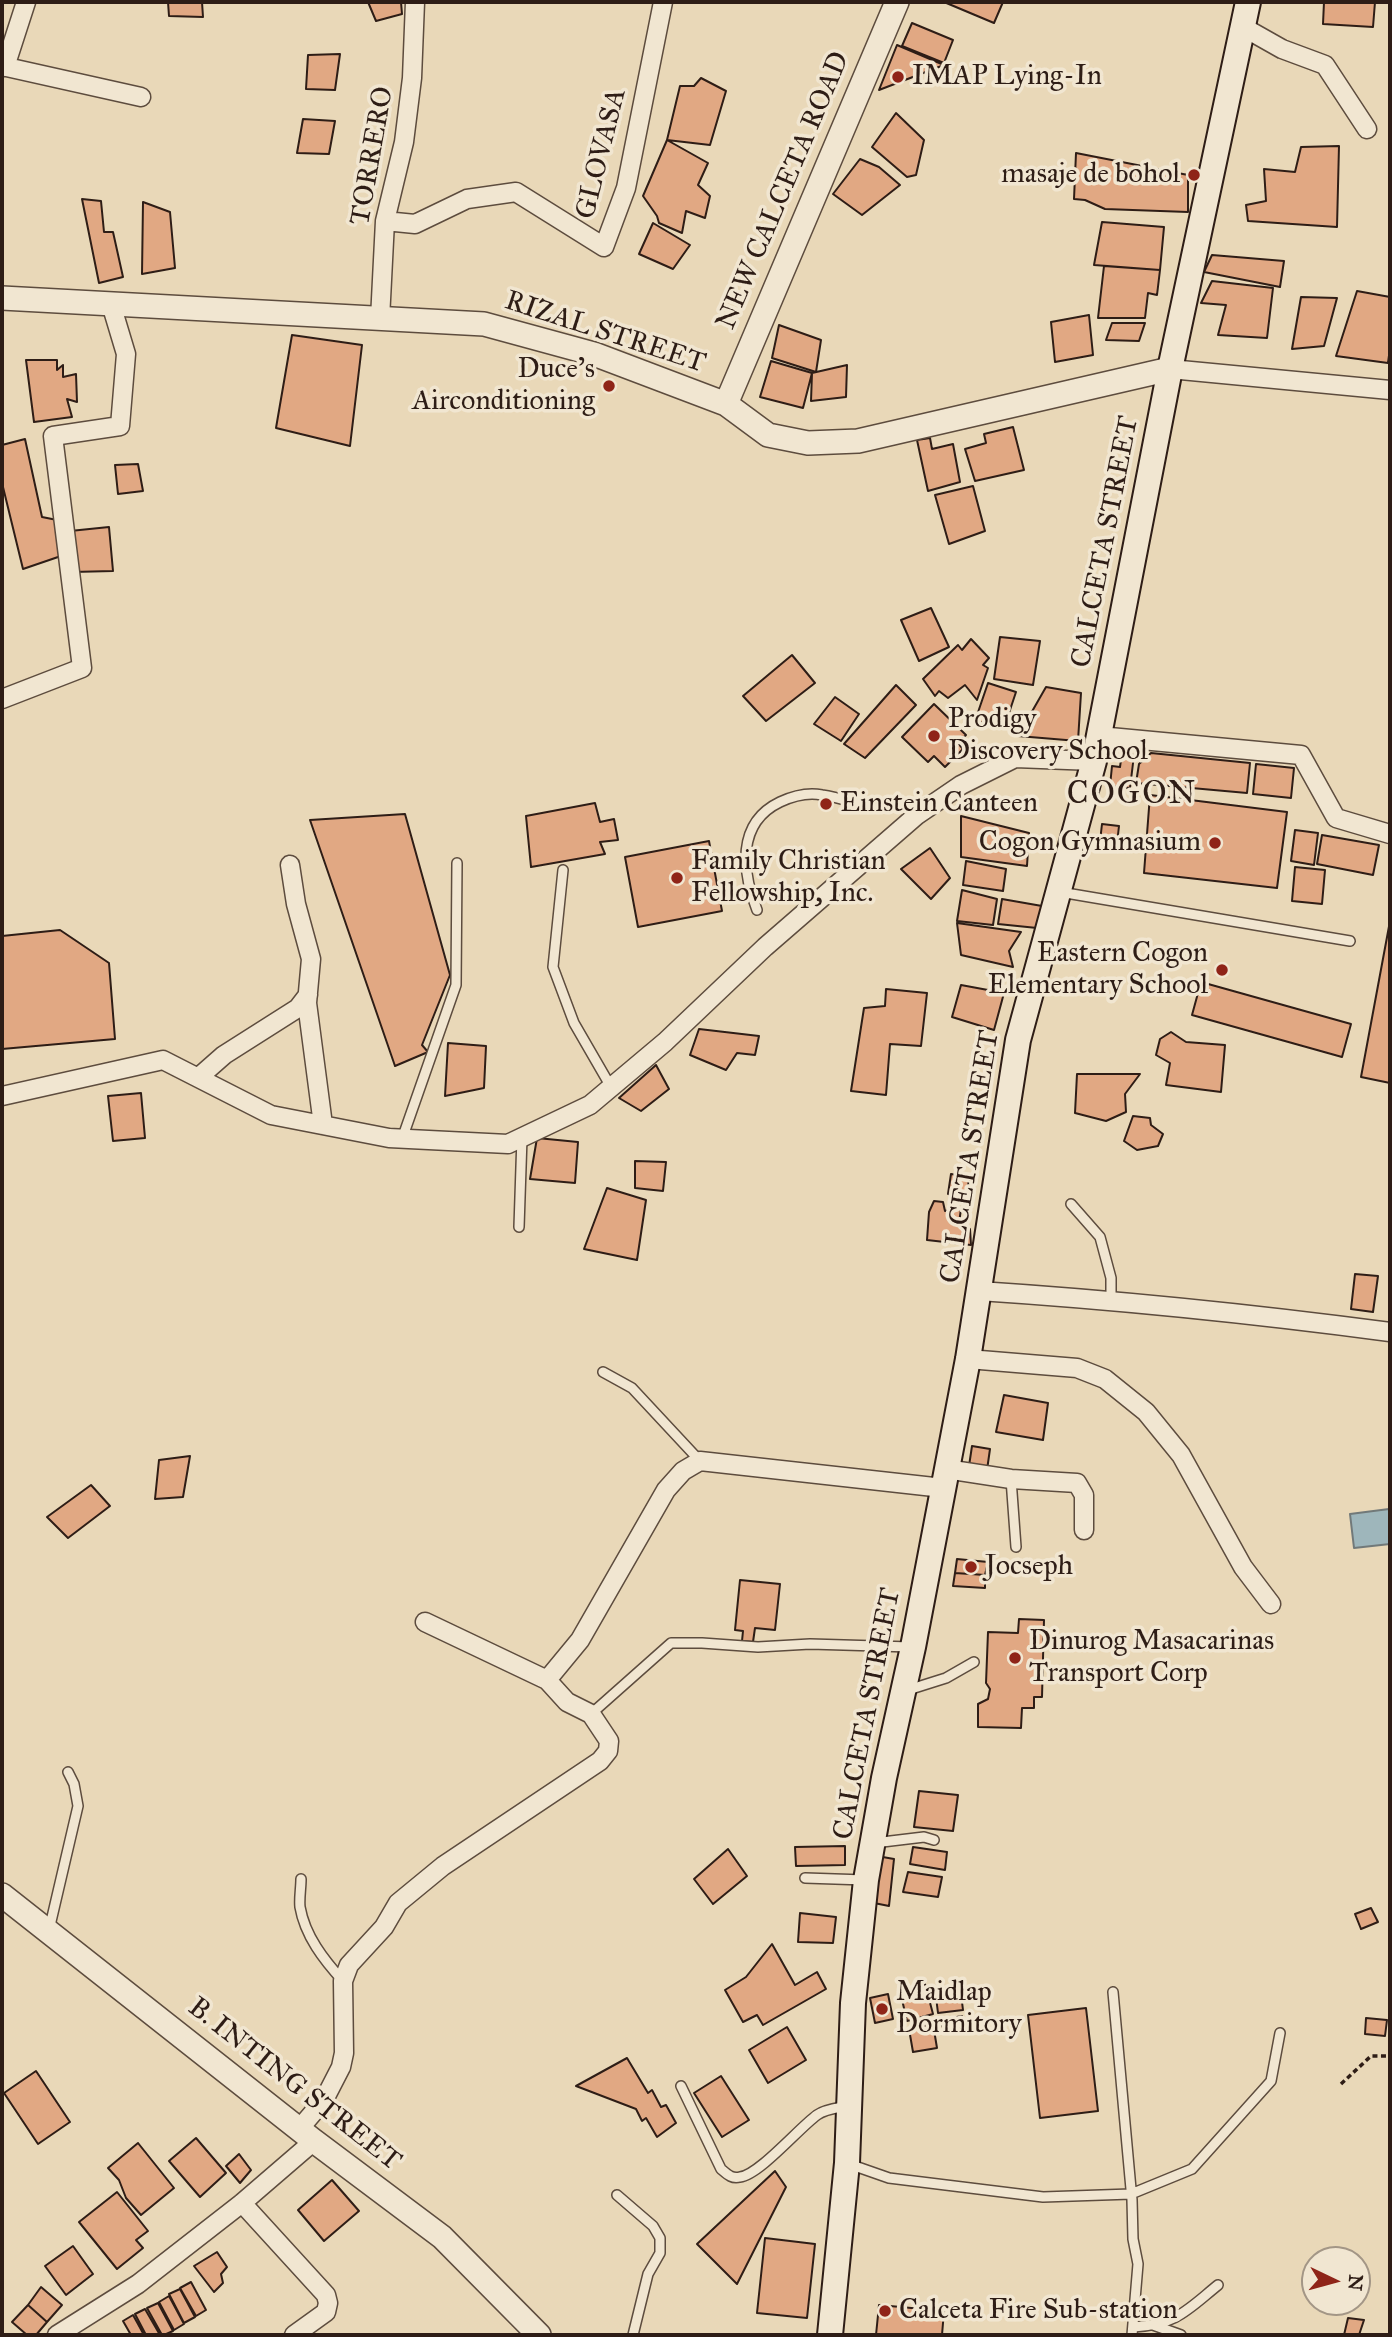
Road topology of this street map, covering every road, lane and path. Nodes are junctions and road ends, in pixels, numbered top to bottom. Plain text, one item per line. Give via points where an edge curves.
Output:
1 (26, 2) edge
2 (415, 2) edge
3 (663, 2) edge
4 (897, 2) edge
5 (1248, 2) edge
6 (1243, 27) junction
7 (4, 67) edge
8 (141, 97) dead end
9 (1367, 129) dead end
10 (385, 221) junction
11 (2, 298) edge
12 (111, 304) junction
13 (380, 319) junction
14 (1170, 369) junction
15 (1390, 390) edge
16 (726, 404) junction
17 (2, 699) edge
18 (1099, 736) junction
19 (1094, 761) junction
20 (874, 808) dead end
21 (1390, 834) edge
22 (457, 863) dead end
23 (290, 865) dead end
24 (563, 870) dead end
25 (1059, 892) junction
26 (757, 910) dead end
27 (1350, 942) dead end
28 (308, 995) junction
29 (199, 1077) junction
30 (611, 1087) junction
31 (2, 1096) edge
32 (323, 1125) junction
33 (522, 1137) junction
34 (402, 1139) junction
35 (1071, 1204) dead end
36 (519, 1227) dead end
37 (979, 1291) junction
38 (1111, 1300) junction
39 (1390, 1332) edge
40 (968, 1359) junction
41 (603, 1372) dead end
42 (699, 1461) junction
43 (944, 1479) junction
44 (1011, 1479) junction
45 (1084, 1530) dead end
46 (1016, 1547) dead end
47 (1271, 1604) dead end
48 (425, 1622) dead end
49 (913, 1647) junction
50 (974, 1662) dead end
51 (547, 1681) junction
52 (903, 1692) junction
53 (590, 1714) junction
54 (68, 1772) dead end
55 (934, 1840) dead end
56 (873, 1843) junction
57 (804, 1878) dead end
58 (301, 1879) dead end
59 (866, 1880) junction
60 (2, 1895) edge
61 (49, 1932) junction
62 (343, 1981) junction
63 (1113, 1992) dead end
64 (1280, 2033) dead end
65 (1390, 2056) edge
66 (1341, 2084) dead end
67 (681, 2086) dead end
68 (850, 2105) junction
69 (307, 2135) junction
70 (847, 2163) junction
71 (617, 2194) dead end
72 (1131, 2194) junction
73 (242, 2203) junction
74 (1218, 2285) dead end
75 (1153, 2325) junction
76 (1133, 2331) edge
77 (57, 2335) edge
78 (294, 2335) edge
79 (540, 2335) edge
80 (633, 2335) edge
81 (830, 2335) edge
82 (1181, 2335) edge

1 - 7 street
2 - 10 street, TORRERO via 404,142
3 - 10 street, GLOVASA via 626,188 604,247 516,192 467,199 415,224
4 - 16 street, NEW CALCETA ROAD
5 - 6 main road, CALCETA STREET
6 - 9 street via 1325,65
6 - 14 main road, CALCETA STREET
7 - 8 street
10 - 13 street, TORRERO
11 - 12 street, RIZAL STREET
12 - 13 street, RIZAL STREET
12 - 17 street via 126,354 120,426 53,436 82,668
13 - 16 street, RIZAL STREET via 484,324 594,354
14 - 15 street
14 - 16 street, RIZAL STREET via 858,441 808,443 768,435
14 - 18 main road, CALCETA STREET
18 - 19 main road, CALCETA STREET
18 - 21 street via 1301,755 1335,818
19 - 25 main road, CALCETA STREET
19 - 30 street via 1015,758 961,785 907,823
20 - 26 lane via 820,794 795,796 766,811 755,821 747,848 747,885
22 - 34 lane via 456,985
23 - 28 street via 311,959
24 - 30 lane via 553,967 574,1023
25 - 27 lane
25 - 37 main road, CALCETA STREET via 1018,1040
28 - 29 street via 298,1007 224,1055
28 - 32 street
29 - 31 street via 163,1060
29 - 32 street via 271,1115
30 - 33 street via 590,1105
32 - 34 street
33 - 34 street via 508,1144
33 - 36 lane
35 - 38 lane via 1100,1237 1111,1278
37 - 38 street
37 - 40 main road, CALCETA STREET
38 - 39 street
40 - 43 main road, CALCETA STREET
40 - 47 street via 1077,1368 1105,1379 1146,1412 1181,1455 1243,1567
41 - 42 lane via 632,1388
42 - 43 street
42 - 51 street via 666,1490 580,1640
43 - 44 street
43 - 49 main road, CALCETA STREET
44 - 45 street via 1077,1483 1084,1495
44 - 46 lane
48 - 51 street
49 - 52 main road, CALCETA STREET
49 - 53 lane via 671,1643
50 - 52 lane via 946,1678
51 - 53 street via 567,1702
52 - 56 main road, CALCETA STREET
53 - 62 street via 609,1741 600,1761 443,1866 398,1903 384,1927 349,1965
54 - 61 lane via 78,1806
55 - 56 lane
56 - 59 main road, CALCETA STREET
57 - 59 lane
58 - 62 lane via 300,1907 311,1939
59 - 68 main road, CALCETA STREET via 853,2003
60 - 61 street, B. INTING STREET
61 - 69 street, B. INTING STREET
62 - 69 street via 341,2067
63 - 72 lane
64 - 72 lane via 1270,2081 1192,2169
65 - 66 path via 1371,2056
67 - 68 lane via 722,2169 738,2178 768,2159 818,2114
68 - 70 main road, CALCETA STREET
69 - 73 street
69 - 79 street, B. INTING STREET via 442,2238
70 - 72 lane via 889,2178 1043,2197
70 - 81 main road, CALCETA STREET
71 - 80 lane via 660,2238 660,2253 648,2274
72 - 76 lane via 1138,2271
73 - 77 street via 138,2284
73 - 78 street via 326,2295 326,2312
74 - 75 lane via 1175,2320
75 - 76 lane
75 - 82 lane

